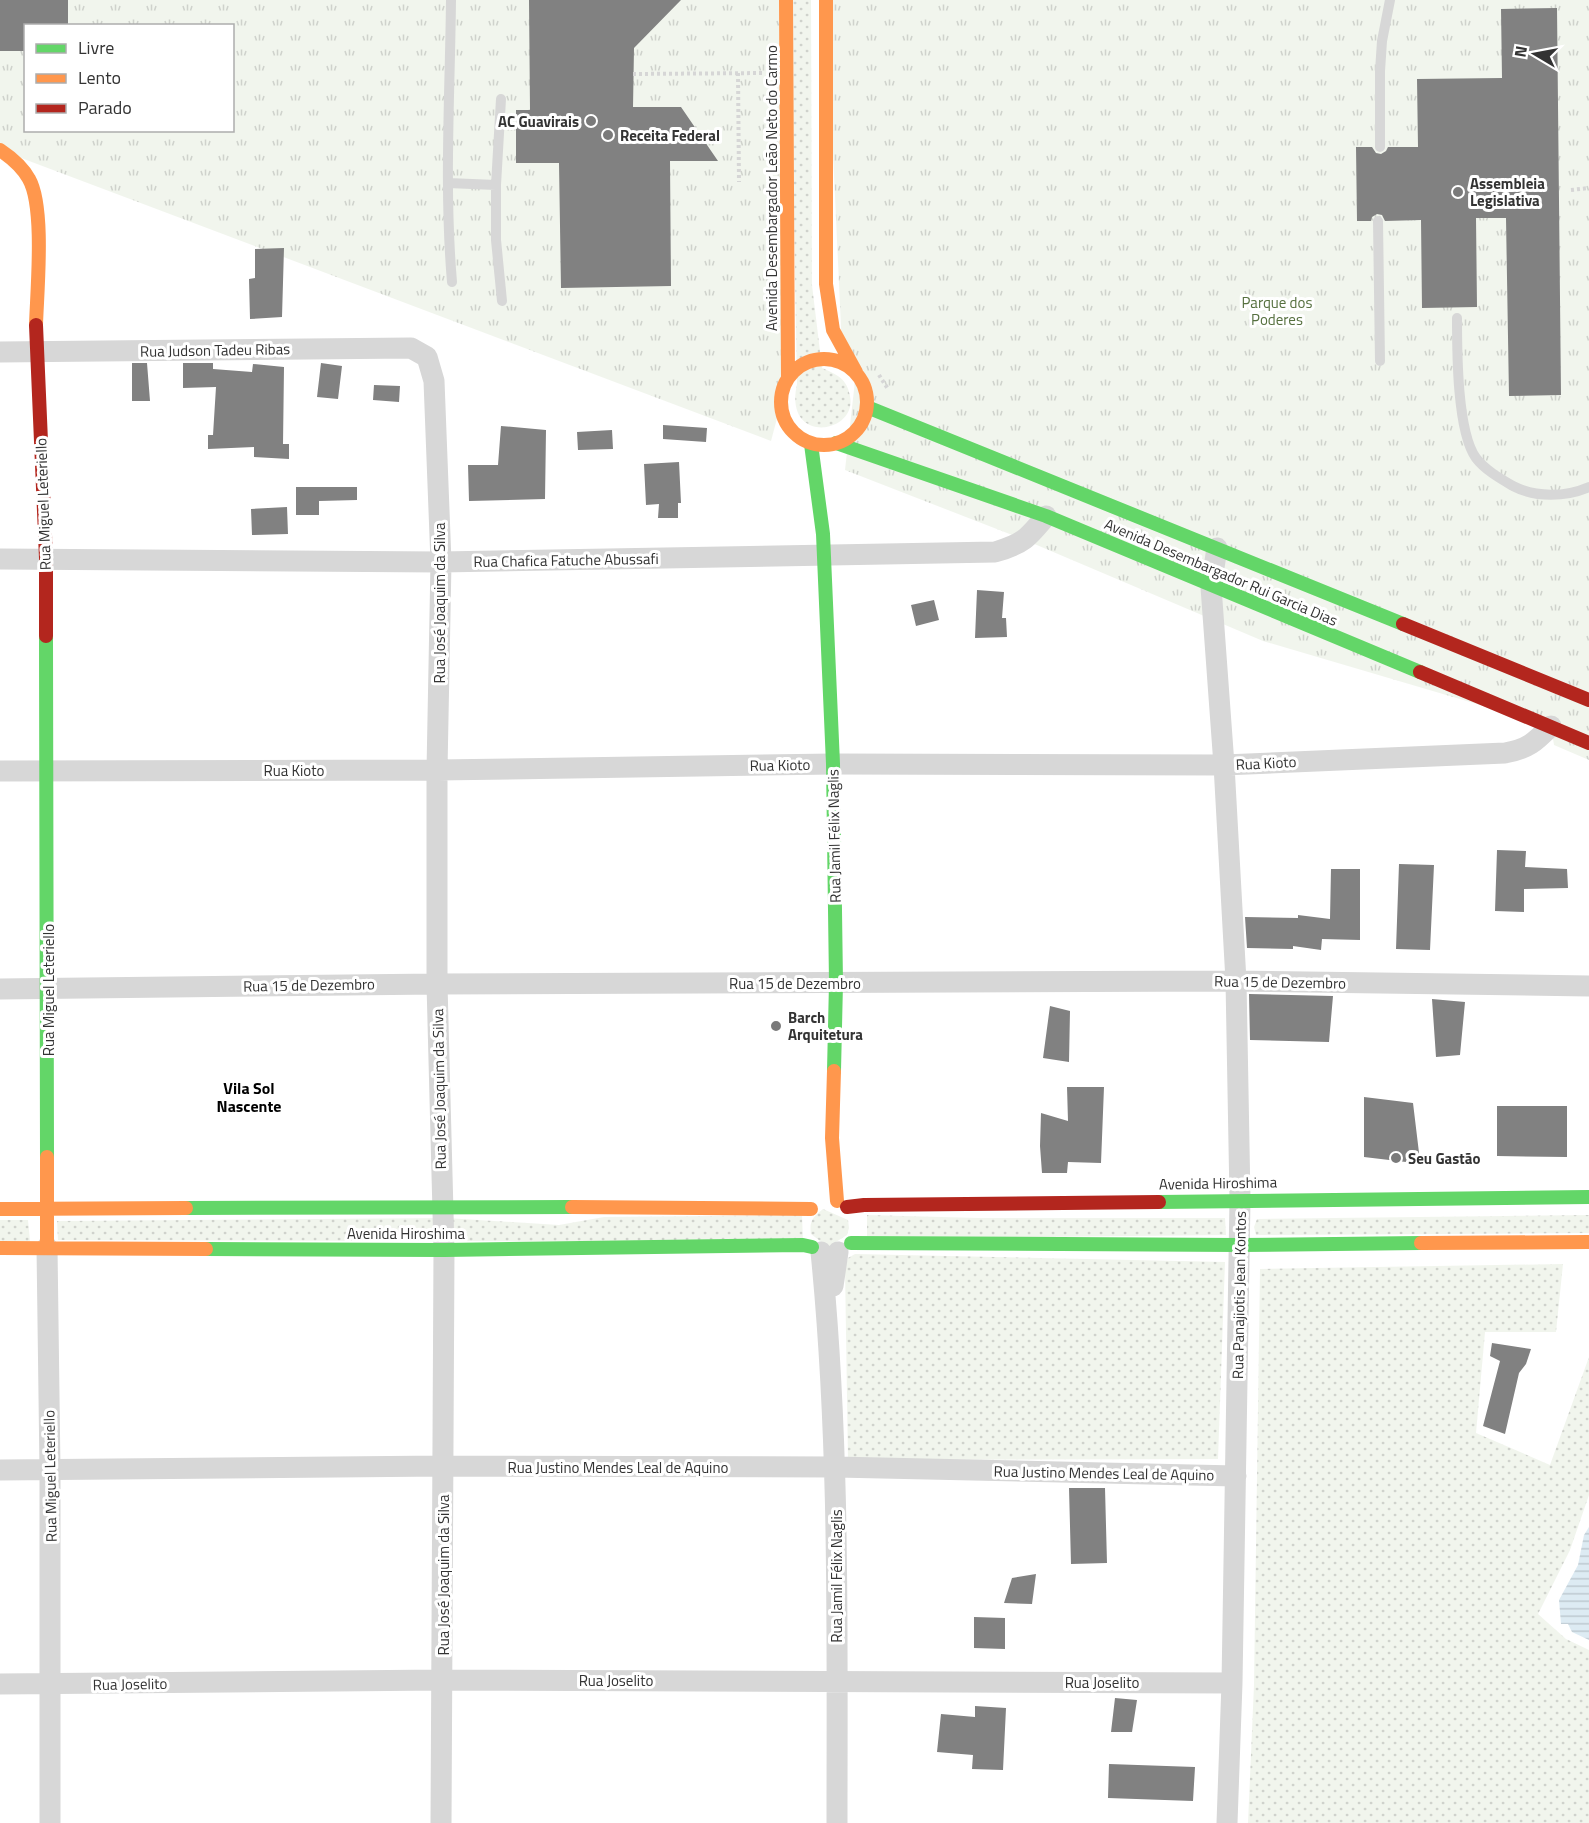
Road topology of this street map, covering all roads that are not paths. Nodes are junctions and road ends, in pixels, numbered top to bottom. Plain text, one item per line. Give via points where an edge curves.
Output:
1 (451, 0) edge
2 (786, 0) edge
3 (826, 0) edge
4 (1390, 0) edge
5 (501, 99) dead end
6 (1380, 147) dead end
7 (0, 150) edge
8 (448, 183) junction
9 (496, 185) junction
10 (1378, 221) dead end
11 (452, 282) dead end
12 (502, 301) dead end
13 (1456, 318) dead end
14 (0, 352) edge
15 (36, 352) junction
16 (427, 357) joint
17 (1380, 361) dead end
18 (856, 372) junction
19 (788, 377) junction
20 (867, 407) junction
21 (811, 444) junction
22 (834, 448) junction
23 (830, 478) dead end
24 (1589, 487) edge
25 (1046, 516) junction
26 (823, 534) junction
27 (1217, 548) junction
28 (824, 555) junction
29 (45, 558) junction
30 (0, 559) edge
31 (441, 562) junction
32 (1211, 587) junction
33 (1589, 700) edge
34 (1551, 726) junction
35 (1589, 743) edge
36 (833, 764) junction
37 (1224, 765) junction
38 (47, 770) junction
39 (436, 770) junction
40 (0, 771) edge
41 (1236, 981) junction
42 (836, 983) junction
43 (437, 984) junction
44 (1589, 986) edge
45 (0, 989) edge
46 (48, 989) junction
47 (832, 1138) junction
48 (823, 1178) dead end
49 (1589, 1197) edge
50 (1240, 1199) junction
51 (842, 1204) junction
52 (442, 1206) junction
53 (47, 1208) junction
54 (0, 1209) edge
55 (811, 1209) junction
56 (1589, 1242) edge
57 (1239, 1245) junction
58 (47, 1247) junction
59 (0, 1248) edge
60 (831, 1249) junction
61 (444, 1250) junction
62 (443, 1466) junction
63 (836, 1467) junction
64 (0, 1470) edge
65 (50, 1470) junction
66 (1236, 1476) junction
67 (442, 1680) junction
68 (837, 1680) junction
69 (1232, 1683) junction
70 (0, 1684) edge
71 (51, 1684) junction
72 (50, 1823) edge
73 (441, 1823) edge
74 (837, 1823) edge
75 (1227, 1823) edge

1 - 8 lane
2 - 19 main road, Avenida Desembargador Leão Neto do Carmo
3 - 18 main road via 826,284 833,330
4 - 6 lane via 1382,41
5 - 9 lane
7 - 15 main road, Rua Miguel Leteriello via 30,180 38,206
8 - 9 lane
8 - 11 lane
9 - 12 lane
10 - 17 lane
13 - 24 lane via 1458,377 1466,434 1476,458 1500,479 1524,491 1549,495
14 - 15 street, Rua Judson Tadeu Ribas
15 - 16 street, Rua Judson Tadeu Ribas via 411,348
15 - 29 main road, Rua Miguel Leteriello
16 - 31 street, Rua José Joaquim da Silva via 434,381
18 - 19 main road via 836,360 813,359
18 - 20 main road via 866,388
19 - 21 main road via 781,408 786,423
20 - 22 main road via 862,423
20 - 27 main road, Avenida Desembargador Rui Garcia Dias
21 - 22 main road
21 - 26 main road, Rua Jamil Félix Naglis
22 - 25 main road, Avenida Desembargador Rui Garcia Dias
23 - 26 main road, Rua Jamil Félix Naglis
25 - 28 street, Rua Chafica Fatuche Abussafi via 1016,546 995,552
25 - 32 main road, Avenida Desembargador Rui Garcia Dias
26 - 28 main road, Rua Jamil Félix Naglis
27 - 32 street, Rua Panajiotis Jean Kontos
27 - 33 main road, Avenida Desembargador Rui Garcia Dias
28 - 31 street, Rua Chafica Fatuche Abussafi
28 - 36 main road, Rua Jamil Félix Naglis
29 - 30 street, Rua Chafica Fatuche Abussafi
29 - 31 street, Rua Chafica Fatuche Abussafi
29 - 38 main road, Rua Miguel Leteriello
31 - 39 street, Rua José Joaquim da Silva
32 - 34 main road, Avenida Desembargador Rui Garcia Dias
32 - 37 street, Rua Panajiotis Jean Kontos
34 - 35 main road, Avenida Desembargador Rui Garcia Dias
34 - 37 street, Rua Kioto via 1534,743 1505,753
36 - 37 street, Rua Kioto
36 - 39 street, Rua Kioto
36 - 42 main road, Rua Jamil Félix Naglis
37 - 41 street, Rua Panajiotis Jean Kontos
38 - 39 street, Rua Kioto
38 - 40 street, Rua Kioto
38 - 46 main road, Rua Miguel Leteriello
39 - 43 street, Rua José Joaquim da Silva
41 - 42 street, Rua 15 de Dezembro
41 - 44 street, Rua 15 de Dezembro
41 - 50 street, Rua Panajiotis Jean Kontos
42 - 43 street, Rua 15 de Dezembro
42 - 47 main road, Rua Jamil Félix Naglis
43 - 46 street, Rua 15 de Dezembro
43 - 52 street, Rua José Joaquim da Silva
45 - 46 street, Rua 15 de Dezembro
46 - 53 main road, Rua Miguel Leteriello
47 - 48 main road, Rua Jamil Félix Naglis
47 - 51 main road, Rua Jamil Félix Naglis
49 - 50 main road, Avenida Hiroshima
50 - 51 main road, Avenida Hiroshima
50 - 57 street, Rua Panajiotis Jean Kontos
51 - 55 main road via 820,1202
51 - 60 main road via 856,1224
52 - 53 main road, Avenida Hiroshima
52 - 55 main road, Avenida Hiroshima
52 - 61 street, Rua José Joaquim da Silva
53 - 54 main road, Avenida Hiroshima
53 - 58 main road, Rua Miguel Leteriello
55 - 60 main road via 804,1228
56 - 57 main road, Avenida Hiroshima
57 - 60 main road, Avenida Hiroshima
57 - 66 street, Rua Panajiotis Jean Kontos
58 - 59 main road, Avenida Hiroshima
58 - 61 main road, Avenida Hiroshima
58 - 65 street, Rua Miguel Leteriello
60 - 61 main road, Avenida Hiroshima via 803,1245
60 - 63 street, Rua Jamil Félix Naglis via 829,1328
61 - 62 street, Rua José Joaquim da Silva
62 - 63 street, Rua Justino Mendes Leal de Aquino
62 - 65 street, Rua Justino Mendes Leal de Aquino
62 - 67 street, Rua José Joaquim da Silva
63 - 66 street, Rua Justino Mendes Leal de Aquino
63 - 68 street, Rua Jamil Félix Naglis
64 - 65 street, Rua Justino Mendes Leal de Aquino
65 - 71 street, Rua Miguel Leteriello
66 - 69 street, Rua Panajiotis Jean Kontos
67 - 68 street, Rua Joselito
67 - 71 street, Rua Joselito
67 - 73 street, Rua José Joaquim da Silva
68 - 69 street, Rua Joselito
68 - 74 street, Rua Jamil Félix Naglis
69 - 75 street, Rua Panajiotis Jean Kontos
70 - 71 street, Rua Joselito
71 - 72 street, Rua Miguel Leteriello

